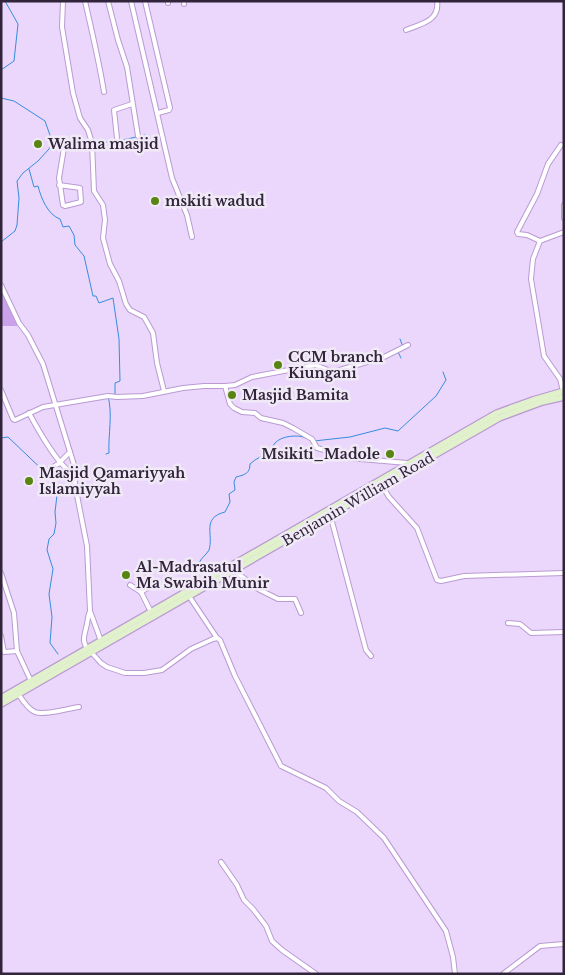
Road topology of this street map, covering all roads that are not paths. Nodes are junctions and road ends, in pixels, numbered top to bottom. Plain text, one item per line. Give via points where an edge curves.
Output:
1 (63, 1) edge
2 (85, 1) edge
3 (108, 1) edge
4 (131, 1) edge
5 (144, 1) edge
6 (437, 1) edge
7 (406, 30) dead end
8 (104, 92) dead end
9 (132, 104) junction
10 (158, 113) junction
11 (138, 136) dead end
12 (117, 138) dead end
13 (65, 142) dead end
14 (561, 145) dead end
15 (59, 186) junction
16 (564, 205) edge
17 (564, 218) edge
18 (564, 232) edge
19 (192, 237) dead end
20 (540, 241) junction
21 (1, 285) edge
22 (3, 292) edge
23 (408, 345) dead end
24 (562, 378) edge
25 (225, 386) junction
26 (1, 390) edge
27 (164, 391) junction
28 (563, 393) edge
29 (55, 404) junction
30 (29, 413) junction
31 (70, 452) junction
32 (61, 462) junction
33 (409, 463) junction
34 (42, 473) dead end
35 (74, 473) junction
36 (380, 482) junction
37 (330, 514) junction
38 (147, 571) dead end
39 (235, 571) junction
40 (1, 573) edge
41 (564, 573) edge
42 (2, 579) edge
43 (130, 585) dead end
44 (141, 592) junction
45 (188, 594) junction
46 (90, 611) junction
47 (151, 612) junction
48 (301, 613) dead end
49 (508, 623) dead end
50 (564, 632) edge
51 (1, 636) edge
52 (217, 638) junction
53 (101, 641) junction
54 (17, 651) junction
55 (89, 651) junction
56 (371, 656) dead end
57 (31, 681) junction
58 (19, 695) junction
59 (1, 698) edge
60 (1, 704) edge
61 (79, 707) dead end
62 (221, 862) dead end
63 (564, 944) edge
64 (316, 974) edge
65 (455, 974) edge
66 (503, 974) edge

1 - 27 street via 62,27 73,93 92,144 94,191 102,205 105,220 103,238 126,304 130,310 144,316 153,333
2 - 8 street
3 - 9 street via 127,67
4 - 10 street
5 - 10 street via 170,108
6 - 7 street via 436,16
9 - 11 street
9 - 12 street via 114,110
10 - 19 street via 172,178
13 - 15 street
14 - 20 street via 548,164 538,194 517,232
15 - 15 street via 64,206 81,202 80,188
16 - 17 street
18 - 20 street
20 - 24 street via 533,259 531,279 544,356
21 - 22 street
22 - 29 street via 42,364
23 - 25 street via 384,357 333,372 315,365 252,377
24 - 28 street
25 - 27 street
25 - 33 street via 234,408 283,424 312,441 316,448 343,457
26 - 30 street via 13,419
27 - 29 street via 144,396 108,396
28 - 33 main road, Benjamin William Road via 497,414
28 - 36 main road, Benjamin William Road via 499,418
29 - 30 street
29 - 31 street
30 - 32 street
31 - 32 street
31 - 35 street
32 - 34 street
32 - 35 street
33 - 36 main road, Benjamin William Road
35 - 46 street via 87,546
36 - 37 main road, Benjamin William Road
36 - 41 street via 417,528 436,580
36 - 45 main road, Benjamin William Road
37 - 39 main road, Benjamin William Road
37 - 56 street via 366,650
38 - 44 street via 151,586
39 - 45 main road, Benjamin William Road
39 - 48 street via 258,590 278,599 295,599
40 - 42 street
42 - 54 street via 14,613
43 - 44 street
44 - 47 street
45 - 47 main road, Benjamin William Road
45 - 52 street
45 - 55 main road, Benjamin William Road
46 - 53 street
46 - 55 street via 83,639
47 - 53 main road, Benjamin William Road
49 - 50 street via 520,624 531,633
51 - 54 street via 3,652
52 - 55 street via 191,649 162,670 144,673 125,673 107,667
52 - 65 street via 281,766 326,788 384,838 446,931
53 - 55 main road, Benjamin William Road
54 - 57 street
55 - 57 main road, Benjamin William Road
55 - 58 main road, Benjamin William Road
57 - 59 main road, Benjamin William Road
58 - 60 main road, Benjamin William Road
58 - 61 street via 36,712
62 - 64 street via 244,900 266,926 272,941
63 - 66 street via 540,946

